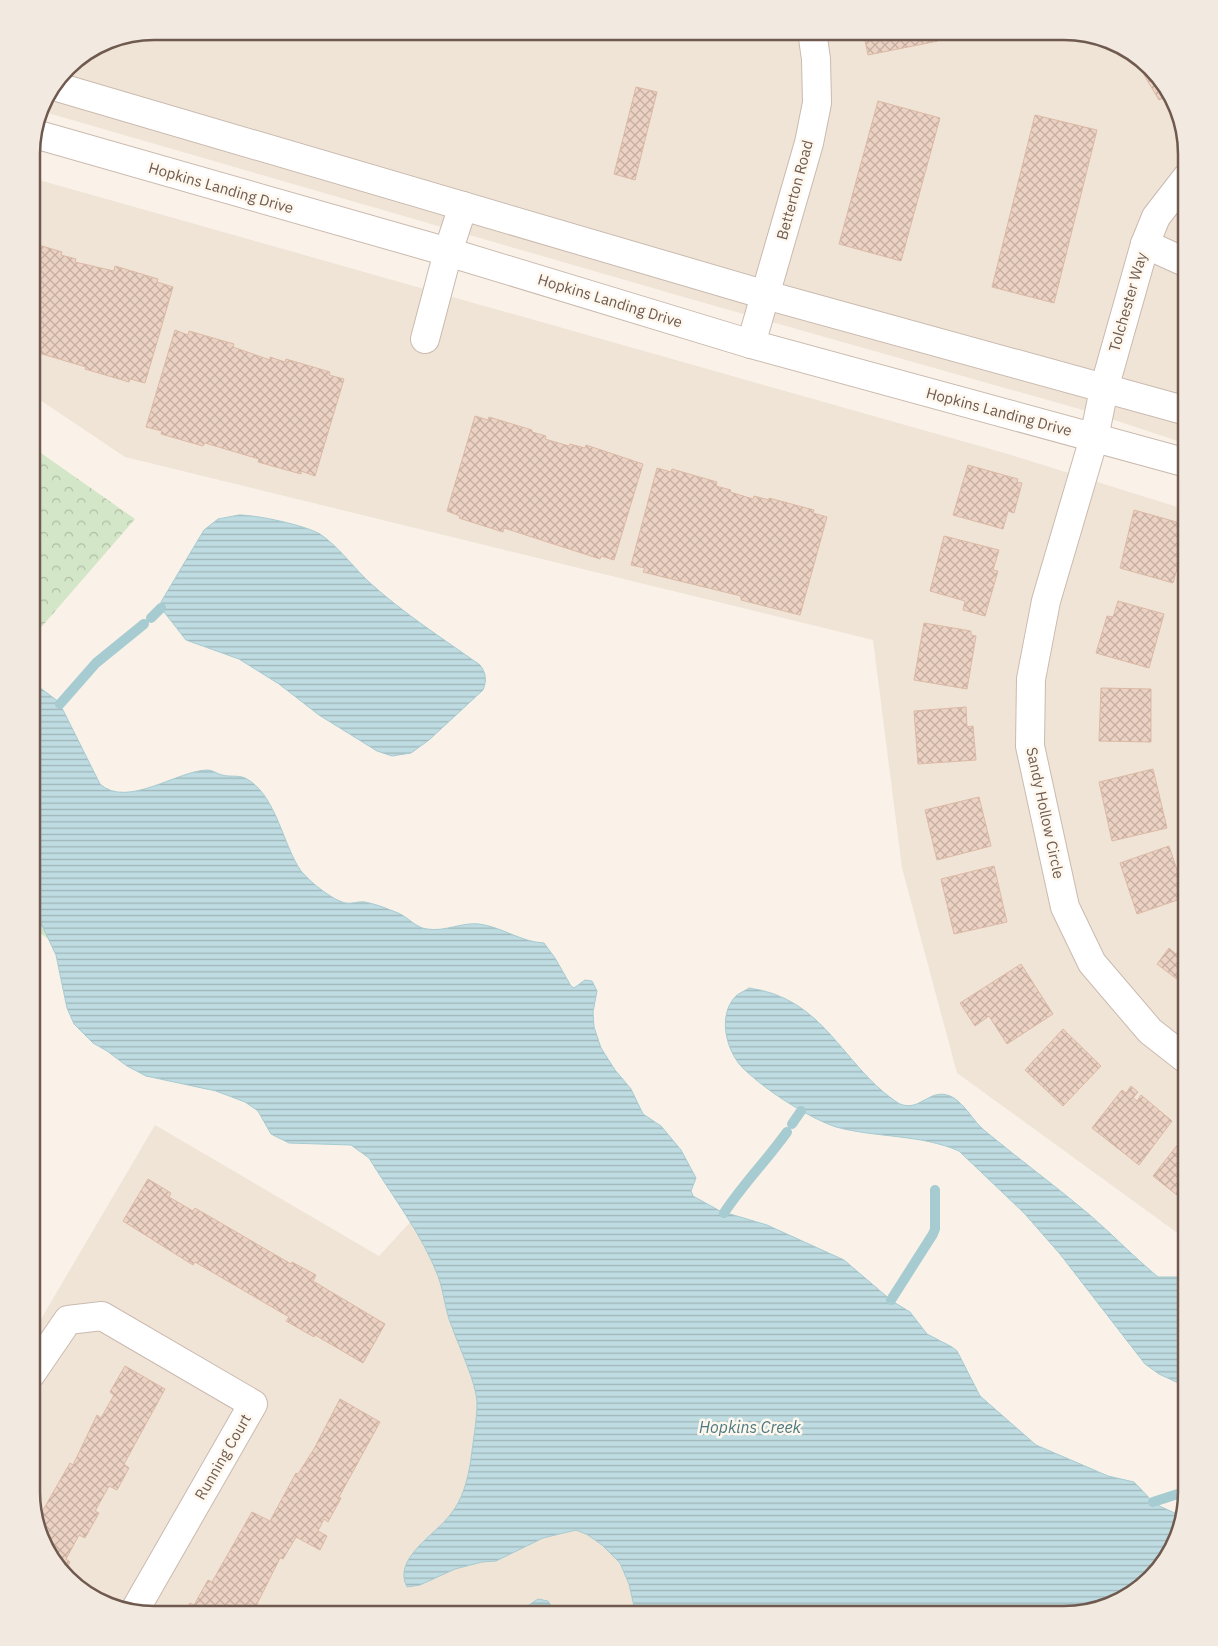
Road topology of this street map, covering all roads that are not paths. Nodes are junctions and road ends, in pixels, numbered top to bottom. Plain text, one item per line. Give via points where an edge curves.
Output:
1 (813, 40) edge
2 (61, 88) edge
3 (42, 136) edge
4 (1178, 189) edge
5 (463, 206) junction
6 (1145, 244) junction
7 (448, 252) junction
8 (1178, 259) edge
9 (766, 295) junction
10 (426, 339) dead end
11 (751, 344) junction
12 (1104, 389) junction
13 (1178, 409) edge
14 (1094, 438) junction
15 (1178, 461) edge
16 (1178, 1053) edge
17 (40, 1361) edge
18 (138, 1605) edge

1 - 9 street, Betterton Road via 817,103 809,143
2 - 5 street
3 - 7 street, Hopkins Landing Drive
4 - 6 street, Tolchester Way via 1156,217
5 - 7 street
5 - 9 street
6 - 8 street
6 - 12 street, Tolchester Way
7 - 10 street
7 - 11 street, Hopkins Landing Drive
9 - 11 street, Betterton Road
9 - 12 street
11 - 14 street, Hopkins Landing Drive
12 - 13 street
12 - 14 street, Tolchester Way
14 - 15 street, Hopkins Landing Drive
14 - 16 street, Sandy Hollow Circle via 1046,601 1030,679 1030,746 1065,907 1092,963 1150,1031
17 - 18 street, Running Court via 68,1320 102,1316 253,1404

